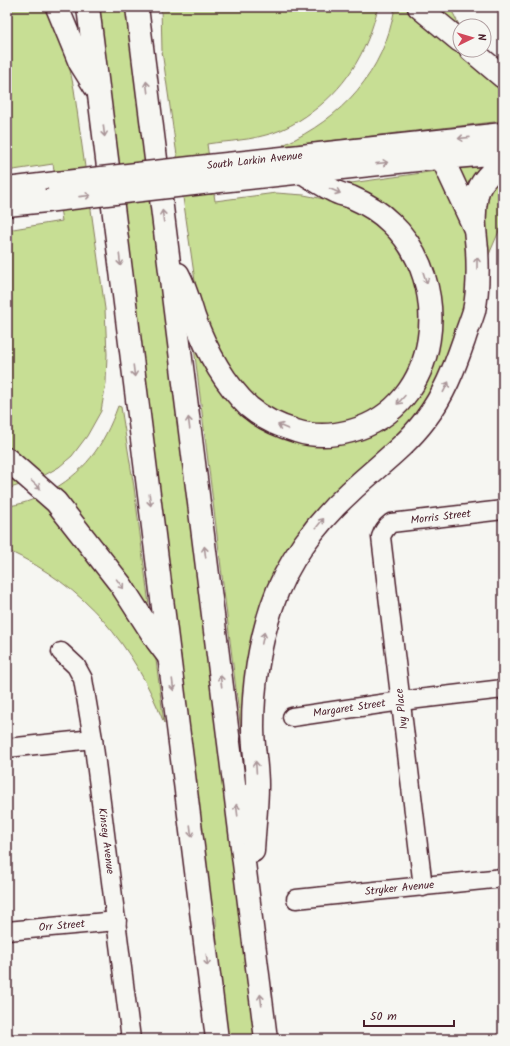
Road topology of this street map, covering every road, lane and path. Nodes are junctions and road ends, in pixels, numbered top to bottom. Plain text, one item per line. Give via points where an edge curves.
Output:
1 (57, 7) edge
2 (88, 7) edge
3 (137, 7) edge
4 (419, 7) edge
5 (452, 34) edge
6 (480, 58) edge
7 (503, 77) edge
8 (99, 93) junction
9 (503, 134) edge
10 (503, 153) edge
11 (442, 158) junction
12 (503, 162) edge
13 (302, 172) junction
14 (209, 174) junction
15 (7, 189) edge
16 (52, 192) junction
17 (7, 205) edge
18 (474, 228) junction
19 (168, 255) junction
20 (7, 459) edge
21 (503, 510) edge
22 (383, 531) joint
23 (61, 652) dead end
24 (170, 658) junction
25 (503, 689) edge
26 (401, 701) junction
27 (292, 716) dead end
28 (93, 739) junction
29 (7, 748) edge
30 (503, 878) edge
31 (423, 886) junction
32 (296, 899) dead end
33 (249, 904) junction
34 (117, 921) junction
35 (7, 931) edge
36 (131, 1039) edge
37 (217, 1039) edge
38 (266, 1039) edge

1 - 8 main road via 80,63
2 - 8 main road
19 -> 3 main road
4 - 5 main road
6 - 7 main road
8 -> 24 main road
9 -> 14 main road, South Larkin Avenue
10 - 11 main road, South Larkin Avenue
13 -> 11 main road, South Larkin Avenue
11 - 18 main road
12 - 18 main road via 490,173 477,195
13 - 14 main road, South Larkin Avenue
13 -> 19 main road via 333,191 371,208 391,223 419,262 427,284 431,310 426,352 411,388 386,415 360,429 327,436 308,435 267,420 231,387 216,364 194,318 186,290
14 - 16 main road, South Larkin Avenue, bridge
15 - 16 main road, South Larkin Avenue
16 - 17 main road, South Larkin Avenue
33 -> 18 main road via 257,786 253,729 254,692 257,665 273,603 298,553 330,510 407,441 440,399 474,309 477,272
33 -> 19 main road
20 -> 24 main road via 56,502 121,585
21 - 22 street, Morris Street via 391,523
22 - 26 street, Ivy Place via 381,537
23 - 28 street, Kinsey Avenue via 76,666 84,679
24 -> 37 main road
25 - 26 street, Margaret Street
26 - 27 street, Margaret Street
26 - 31 street, Ivy Place
28 - 29 street
28 - 34 street, Kinsey Avenue
30 - 31 street, Stryker Avenue
31 - 32 street, Stryker Avenue
38 -> 33 main road
34 - 35 street, Orr Street
34 - 36 street, Kinsey Avenue

